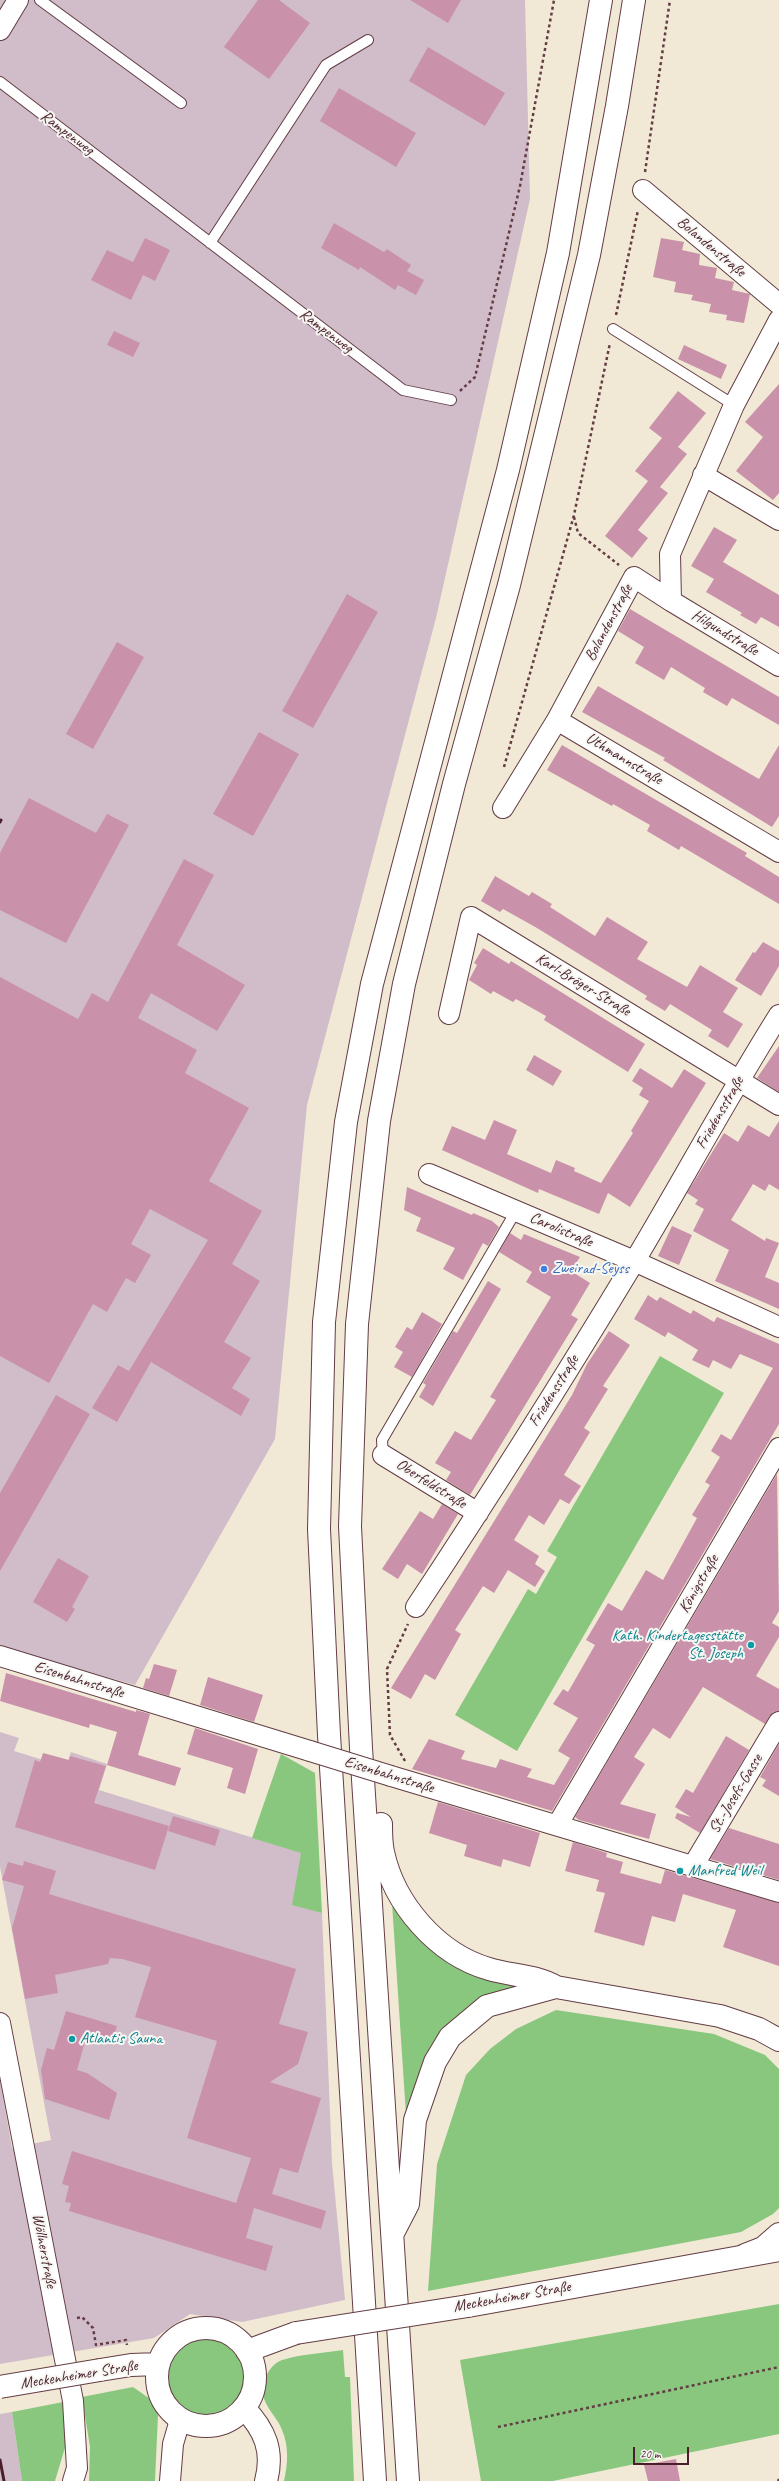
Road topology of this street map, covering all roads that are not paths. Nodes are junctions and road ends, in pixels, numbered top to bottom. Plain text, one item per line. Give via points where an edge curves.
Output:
1 (18, 0) edge
2 (40, 0) edge
3 (601, 0) edge
4 (634, 0) edge
5 (0, 30) edge
6 (368, 40) dead end
7 (0, 82) edge
8 (181, 103) dead end
9 (643, 190) road end
10 (210, 243) junction
11 (779, 304) edge
12 (779, 320) edge
13 (613, 329) road end
14 (451, 400) road end
15 (734, 405) junction
16 (703, 475) junction
17 (779, 520) edge
18 (672, 601) junction
19 (779, 666) edge
20 (557, 720) junction
21 (503, 808) dead end
22 (779, 852) edge
23 (449, 1014) dead end
24 (779, 1015) edge
25 (739, 1079) junction
26 (779, 1105) edge
27 (429, 1174) dead end
28 (516, 1212) junction
29 (634, 1261) junction
30 (779, 1327) edge
31 (779, 1448) edge
32 (383, 1455) joint
33 (478, 1513) junction
34 (416, 1607) road end
35 (0, 1656) edge
36 (779, 1722) edge
37 (361, 1748) junction
38 (558, 1824) junction
39 (693, 1866) junction
40 (779, 1892) edge
41 (556, 1987) junction
42 (0, 2023) edge
43 (779, 2040) edge
44 (392, 2234) junction
45 (779, 2234) edge
46 (779, 2250) edge
47 (745, 2255) junction
48 (247, 2351) junction
49 (158, 2364) junction
50 (0, 2388) edge
51 (244, 2408) junction
52 (180, 2420) junction
53 (373, 2478) edge
54 (73, 2481) edge
55 (170, 2481) edge
56 (266, 2481) edge
57 (408, 2481) edge

1 - 5 street
2 - 8 lane
3 - 53 main road via 558,253 508,470 372,984 346,1122 324,1322 320,1536 329,1735
4 - 37 main road via 589,255 509,585 454,784 404,984 379,1121 357,1324 351,1518
6 - 10 lane via 326,65
7 - 10 lane, Rampenweg
9 - 11 street, Bolandenstraße
10 - 14 lane, Rampenweg via 403,390
12 - 15 street
13 - 15 lane
15 - 16 street
16 - 17 street
16 - 18 street via 670,554
18 - 19 street, Hilgundstraße
18 - 20 street, Bolandenstraße via 634,577
20 - 21 street
20 - 22 street, Uthmannstraße
23 - 25 street, Karl-Bröger-Straße via 471,917
24 - 25 street, Friedensstraße
25 - 26 street, Karl-Bröger-Straße
25 - 29 street, Friedensstraße
27 - 28 street, Carolistraße
28 - 29 street, Carolistraße
28 - 32 lane via 382,1440
29 - 30 street, Carolistraße
29 - 33 street, Friedensstraße
31 - 38 street, Königstraße
32 - 33 street, Oberfeldstraße
33 - 34 street, Friedensstraße
35 - 38 street, Eisenbahnstraße, bridge
36 - 39 street, St.-Josefs-Gasse
37 - 41 main road via 378,1790 382,1852 393,1879 415,1919 432,1936 468,1962 514,1976 541,1979
37 - 44 main road
38 - 39 street, Eisenbahnstraße
39 - 40 street, Eisenbahnstraße
41 - 43 main road via 720,2016 759,2029
41 - 44 main road via 487,2006 450,2037 434,2062 415,2120 408,2204
42 - 54 street, Wöllnerstraße via 73,2401 77,2468
44 - 57 main road
45 - 47 main road via 763,2248
46 - 47 main road, Meckenheimer Straße
47 - 48 main road, Meckenheimer Straße, bridge via 468,2306 296,2334
48 - 49 main road, Meckenheimer Straße via 228,2333 199,2328 174,2340
48 - 51 main road, Meckenheimer Straße via 253,2362 254,2380 253,2389
49 - 50 main road, Meckenheimer Straße, bridge via 131,2365
49 - 52 main road, Meckenheimer Straße via 157,2380 161,2399 171,2414
51 - 52 main road, Meckenheimer Straße via 230,2420 216,2425 195,2426
51 - 56 main road via 259,2426 266,2441 271,2464
52 - 55 street via 174,2444

